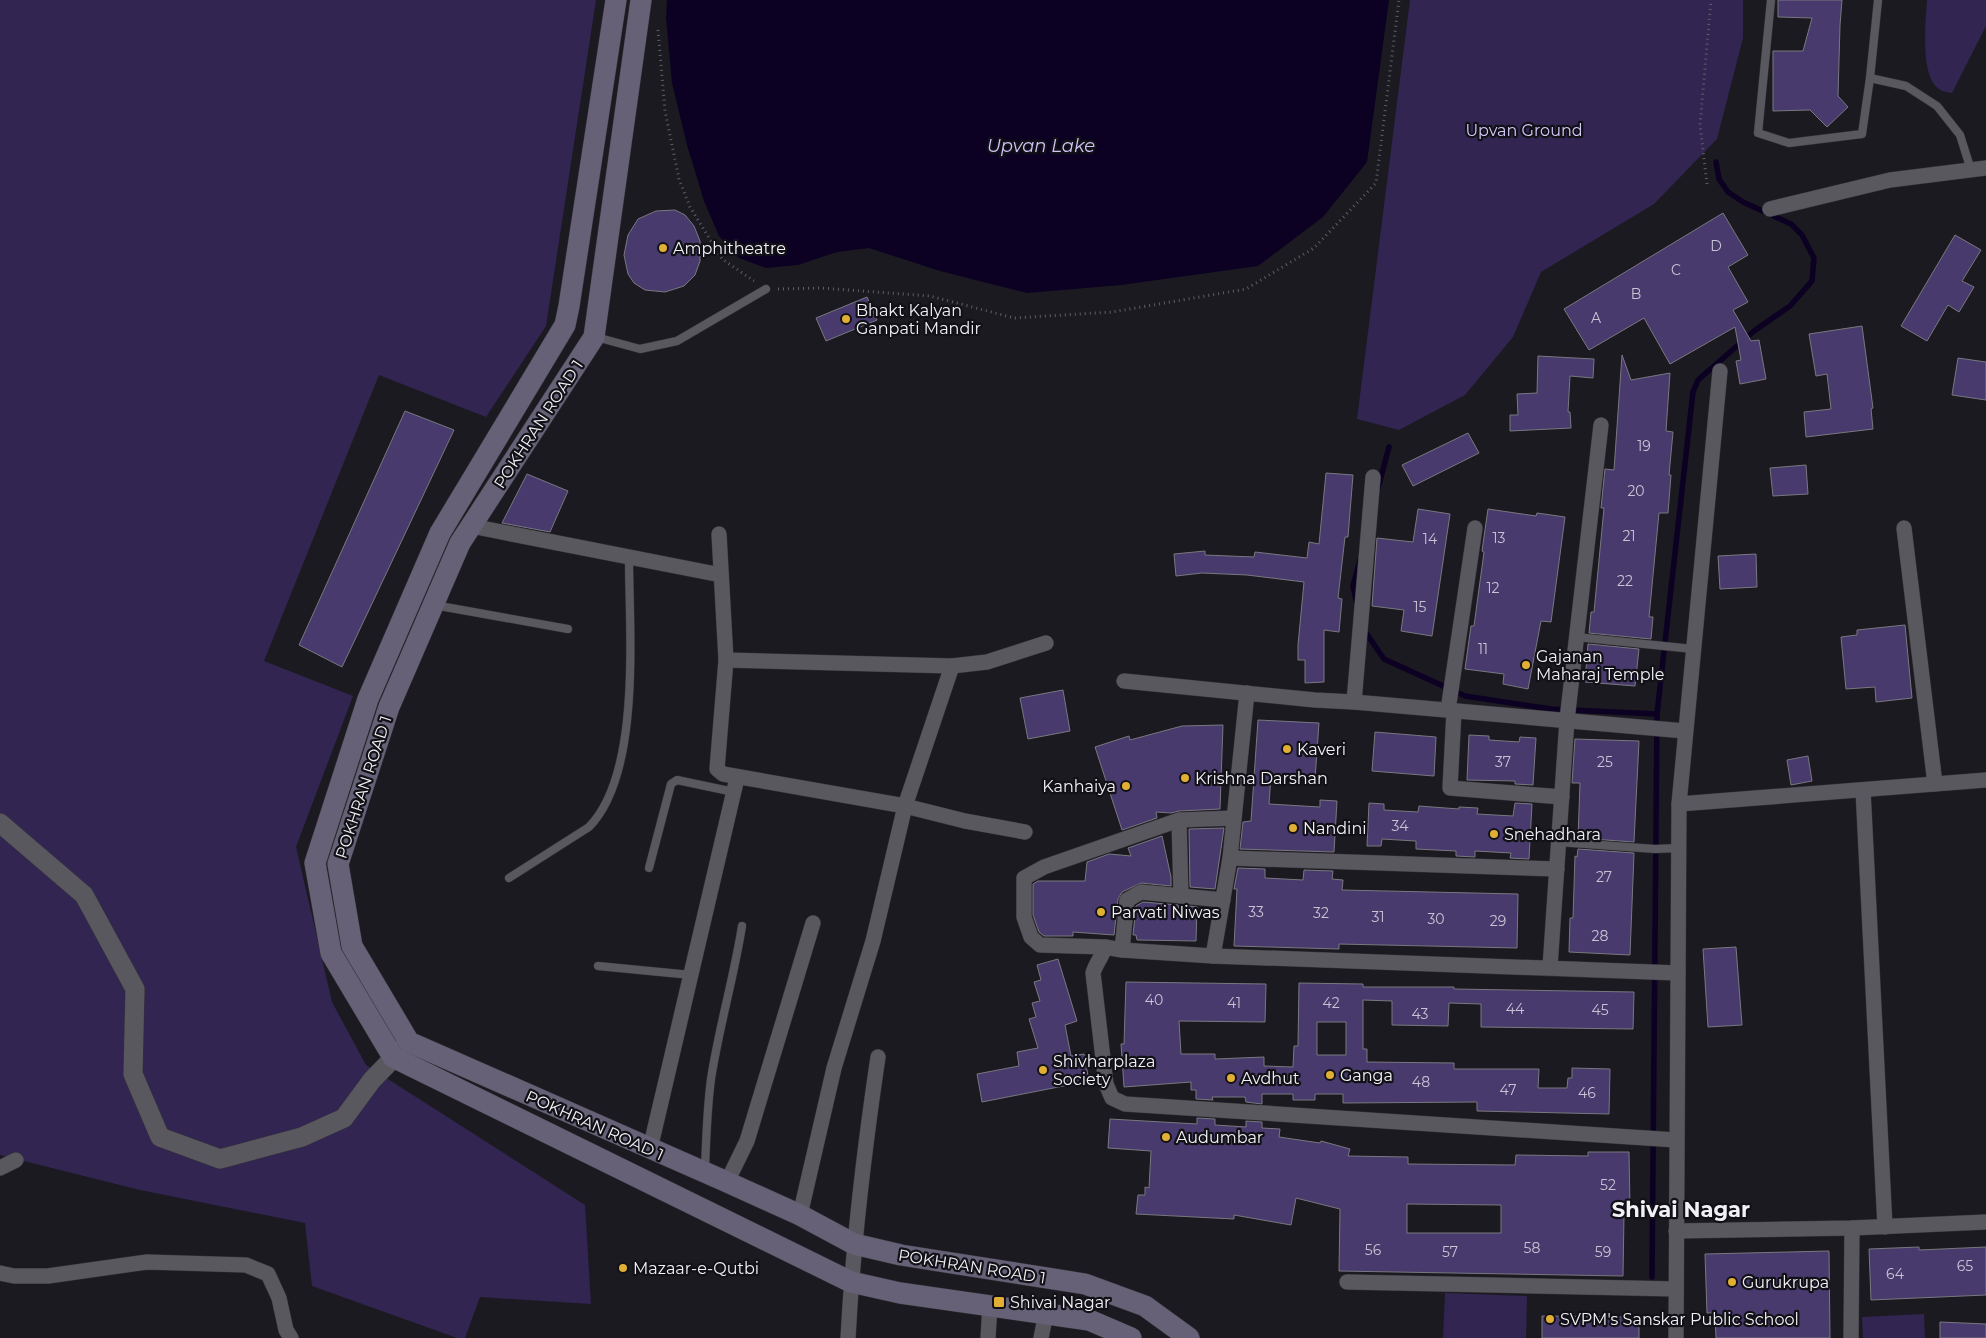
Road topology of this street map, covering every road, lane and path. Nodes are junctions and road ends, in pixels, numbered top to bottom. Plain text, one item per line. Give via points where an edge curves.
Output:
1 (616, 0) edge
2 (641, 0) edge
3 (1399, 0) edge
4 (1710, 0) edge
5 (1771, 0) edge
6 (1878, 0) edge
7 (658, 28) dead end
8 (1870, 78) junction
9 (1986, 168) edge
10 (1971, 170) junction
11 (1708, 184) dead end
12 (1770, 209) dead end
13 (766, 289) junction
14 (565, 324) junction
15 (594, 337) junction
16 (1720, 371) dead end
17 (1601, 425) dead end
18 (1373, 477) dead end
19 (471, 526) junction
20 (1476, 528) dead end
21 (1904, 528) dead end
22 (719, 534) dead end
23 (629, 557) junction
24 (722, 575) junction
25 (434, 605) junction
26 (568, 629) dead end
27 (1576, 637) junction
28 (1046, 642) dead end
29 (1693, 650) junction
30 (726, 660) junction
31 (952, 666) junction
32 (1124, 681) dead end
33 (1247, 693) junction
34 (1354, 702) junction
35 (1451, 710) junction
36 (1567, 720) junction
37 (1685, 731) junction
38 (1986, 780) edge
39 (1935, 784) junction
40 (735, 785) junction
41 (1863, 790) junction
42 (1562, 797) junction
43 (1679, 804) junction
44 (905, 806) junction
45 (1234, 818) junction
46 (1179, 820) junction
47 (0, 823) edge
48 (1025, 832) dead end
49 (1558, 842) junction
50 (1679, 848) junction
51 (1230, 858) junction
52 (648, 868) dead end
53 (1557, 869) junction
54 (509, 878) dead end
55 (1181, 896) junction
56 (1223, 900) junction
57 (812, 923) dead end
58 (742, 926) dead end
59 (1105, 947) junction
60 (1122, 950) junction
61 (1213, 956) junction
62 (598, 966) dead end
63 (1550, 967) junction
64 (1678, 973) junction
65 (691, 975) junction
66 (408, 1042) junction
67 (393, 1057) junction
68 (878, 1057) dead end
69 (1676, 1140) junction
70 (650, 1149) junction
71 (16, 1160) dead end
72 (0, 1168) edge
73 (705, 1173) junction
74 (727, 1182) junction
75 (800, 1215) junction
76 (1986, 1222) edge
77 (1885, 1227) junction
78 (1852, 1228) junction
79 (1676, 1230) junction
80 (854, 1244) junction
81 (0, 1273) edge
82 (851, 1282) junction
83 (1346, 1282) dead end
84 (1676, 1288) junction
85 (990, 1306) junction
86 (1046, 1314) junction
87 (1108, 1333) edge
88 (291, 1338) edge
89 (848, 1338) edge
90 (988, 1338) edge
91 (1041, 1338) edge
92 (1130, 1338) edge
93 (1189, 1338) edge
94 (1676, 1338) edge
95 (1851, 1338) edge

1 - 14 main road, POKHRAN ROAD 1
2 - 15 main road, POKHRAN ROAD 1
3 - 13 path via 1376,184 1314,248 1246,289 1112,312 1014,318 930,296 821,288
4 - 11 path via 1700,125
5 - 8 lane via 1758,133 1789,143 1862,134
6 - 8 lane
7 - 13 path via 664,111 679,179 690,207 722,259
8 - 10 lane via 1906,86 1937,106 1960,135
9 - 10 street
10 - 12 street via 1890,180
13 - 15 lane via 678,341 640,349
14 - 15 main road
14 - 67 main road, POKHRAN ROAD 1 via 440,533 368,699 315,863 331,953
15 - 19 main road, POKHRAN ROAD 1
16 - 29 street
17 - 27 street
18 - 34 street
19 - 23 street
19 - 25 main road, POKHRAN ROAD 1 via 460,543
20 - 35 street
21 - 39 street
22 - 24 street
23 - 24 street
23 - 54 lane via 629,707 623,750 611,793 598,818 589,827
24 - 30 street
25 - 26 lane
25 - 66 main road, POKHRAN ROAD 1 via 389,707 338,864 352,946
27 - 29 lane
27 - 36 street
28 - 31 street via 987,662
29 - 37 street
30 - 31 street
30 - 40 street via 717,769
31 - 44 street
32 - 33 street
33 - 34 street
33 - 45 street
34 - 35 street
35 - 36 street
35 - 42 street via 1450,788
36 - 37 street
36 - 42 street
37 - 43 street
38 - 39 street
39 - 41 street
40 - 44 street
40 - 52 lane via 677,780 671,784
40 - 65 street
41 - 43 street
41 - 77 street
42 - 49 street
43 - 50 street
44 - 48 street
44 - 75 street via 873,940 834,1068
45 - 46 street
45 - 51 street
46 - 55 street
46 - 59 street via 1044,867 1024,878 1024,917 1031,937 1040,945
47 - 67 street via 84,895 135,989 133,1074 160,1137 220,1159 302,1137 344,1118
49 - 50 lane
49 - 53 street
50 - 64 street
51 - 53 street
51 - 56 street
53 - 63 street
55 - 56 street
55 - 60 street via 1141,892 1127,900
56 - 61 street
57 - 74 street via 747,1141
58 - 73 lane via 712,1078
59 - 60 street
59 - 69 street via 1093,973 1106,1084 1112,1098 1125,1104
60 - 61 street
61 - 63 street
62 - 65 lane
63 - 64 street
64 - 69 street
65 - 70 street
66 - 67 street
66 - 70 main road, POKHRAN ROAD 1
67 - 82 main road, POKHRAN ROAD 1
68 - 80 street via 863,1152
69 - 79 street
70 - 73 main road, POKHRAN ROAD 1
71 - 72 street
73 - 74 main road, POKHRAN ROAD 1
74 - 75 main road, POKHRAN ROAD 1
75 - 80 main road, POKHRAN ROAD 1
76 - 77 street
77 - 78 street
78 - 79 street
78 - 95 street
79 - 84 street
80 - 82 street
80 - 93 main road, POKHRAN ROAD 1 via 901,1256 1084,1284 1145,1306
81 - 88 street via 48,1276 147,1262 246,1265 268,1274
82 - 85 main road, POKHRAN ROAD 1 via 900,1293
82 - 89 street
83 - 84 street
84 - 94 street
85 - 86 main road, POKHRAN ROAD 1
85 - 90 street
86 - 87 main road, POKHRAN ROAD 1 via 1089,1320
86 - 91 street
87 - 92 main road, POKHRAN ROAD 1

